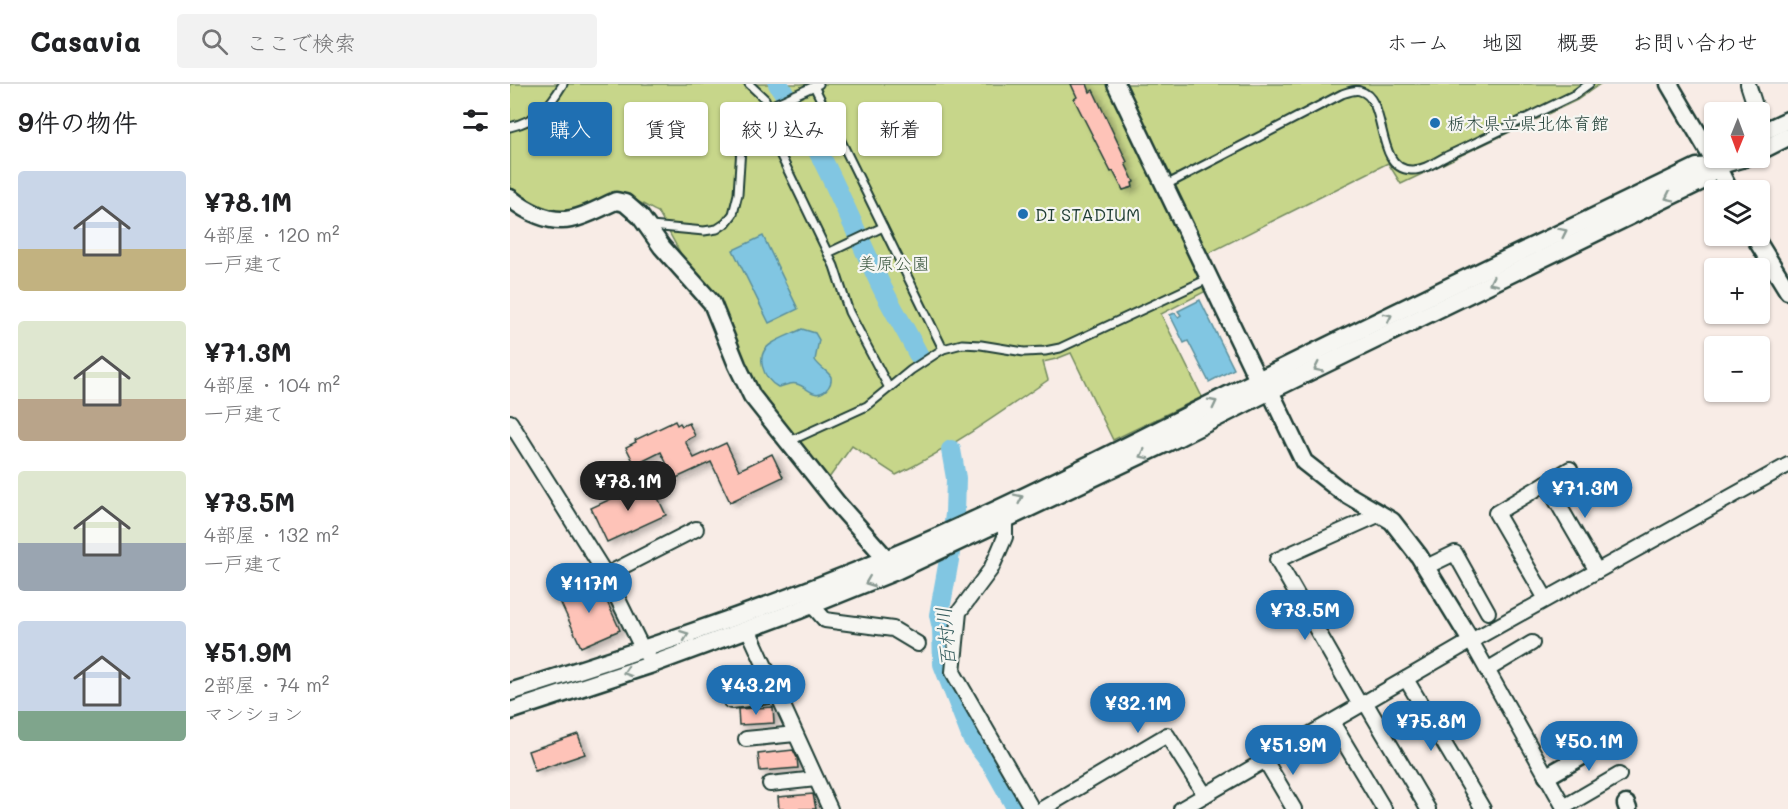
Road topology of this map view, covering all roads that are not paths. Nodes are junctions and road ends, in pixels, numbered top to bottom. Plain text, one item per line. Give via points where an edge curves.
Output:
1 (563, 84) edge
2 (749, 84) edge
3 (1116, 84) edge
4 (1589, 84) edge
5 (1748, 84) edge
6 (816, 85) edge
7 (1672, 85) edge
8 (766, 102) edge
9 (780, 102) edge
10 (1754, 102) edge
11 (1788, 120) edge
12 (1770, 125) edge
13 (510, 127) edge
14 (1704, 137) edge
15 (1788, 137) edge
16 (1770, 146) edge
17 (740, 156) edge
18 (781, 156) edge
19 (1704, 165) edge
20 (1164, 186) junction
21 (510, 198) edge
22 (647, 225) junction
23 (883, 227) junction
24 (1760, 246) edge
25 (828, 253) junction
26 (1210, 278) junction
27 (1788, 291) edge
28 (943, 349) junction
29 (1264, 385) junction
30 (889, 388) junction
31 (510, 422) edge
32 (790, 441) junction
33 (1788, 465) edge
34 (1570, 469) dead end
35 (1546, 483) junction
36 (1380, 514) junction
37 (1005, 521) junction
38 (696, 529) dead end
39 (966, 531) junction
40 (891, 565) junction
41 (1426, 567) junction
42 (1597, 571) junction
43 (606, 575) junction
44 (1546, 599) junction
45 (812, 605) junction
46 (1488, 612) dead end
47 (748, 629) junction
48 (1471, 641) junction
49 (1532, 643) dead end
50 (918, 644) dead end
51 (643, 650) junction
52 (653, 664) junction
53 (1486, 670) junction
54 (1406, 679) junction
55 (510, 692) edge
56 (778, 695) junction
57 (731, 701) dead end
58 (1363, 704) junction
59 (510, 711) edge
60 (1332, 722) junction
61 (795, 734) junction
62 (1614, 738) dead end
63 (746, 739) dead end
64 (1265, 760) junction
65 (1619, 775) dead end
66 (1547, 776) junction
67 (816, 779) junction
68 (770, 784) dead end
69 (1205, 795) junction
70 (1189, 807) edge
71 (1564, 808) edge
72 (830, 809) edge
73 (1032, 809) edge
74 (1042, 809) edge
75 (1294, 809) edge
76 (1384, 809) edge
77 (1428, 809) edge
78 (1483, 809) edge

1 - 13 lane via 552,103 534,118
2 - 8 lane
3 - 20 street
4 - 20 lane via 1574,95 1409,171 1391,157 1374,101 1358,90 1342,94
5 - 10 street
6 - 9 lane
6 - 23 lane
7 - 14 street
11 - 12 street
15 - 16 street
17 - 22 lane via 738,194 733,214 726,223 704,231
18 - 25 lane
19 - 29 street
20 - 26 street
21 - 22 street via 532,213 561,220 621,201
22 - 32 street via 712,303 752,396
23 - 25 lane
23 - 28 lane
24 - 27 street
25 - 30 lane via 849,312
26 - 28 lane via 1060,348 1024,352 962,344
26 - 29 street
28 - 30 lane
29 - 36 street via 1304,462 1341,491
29 -> 37 street via 1169,442
39 -> 29 street via 1147,436
30 - 32 lane via 867,406
31 - 43 street
32 - 40 street
33 - 42 street
34 - 35 street
35 - 42 street
35 - 44 street via 1496,513
36 - 41 street via 1392,521
36 - 58 street via 1277,560
37 - 39 street
37 - 73 street via 1005,537 991,569 959,612 954,672
38 - 43 street
39 - 40 street
40 -> 45 street
51 -> 40 street
41 - 46 street via 1455,553
41 - 48 street
42 - 44 street
43 - 51 street
44 - 48 street
45 - 47 street
45 - 50 street via 825,620 893,629
47 - 52 street
47 - 56 street
48 - 53 street
48 - 54 street
49 - 53 street
51 - 52 street
51 - 55 street
52 -> 59 street
53 - 66 street
54 - 58 street
54 - 78 street
56 - 57 street
56 - 61 street
58 - 60 street
58 - 77 street
60 - 64 street
60 - 76 street
61 - 63 street
61 - 67 street
62 - 66 street
64 - 69 street
64 - 75 street
65 - 71 street
66 - 71 street
67 - 68 street
67 - 72 street
69 - 70 street
69 - 74 street via 1167,735

